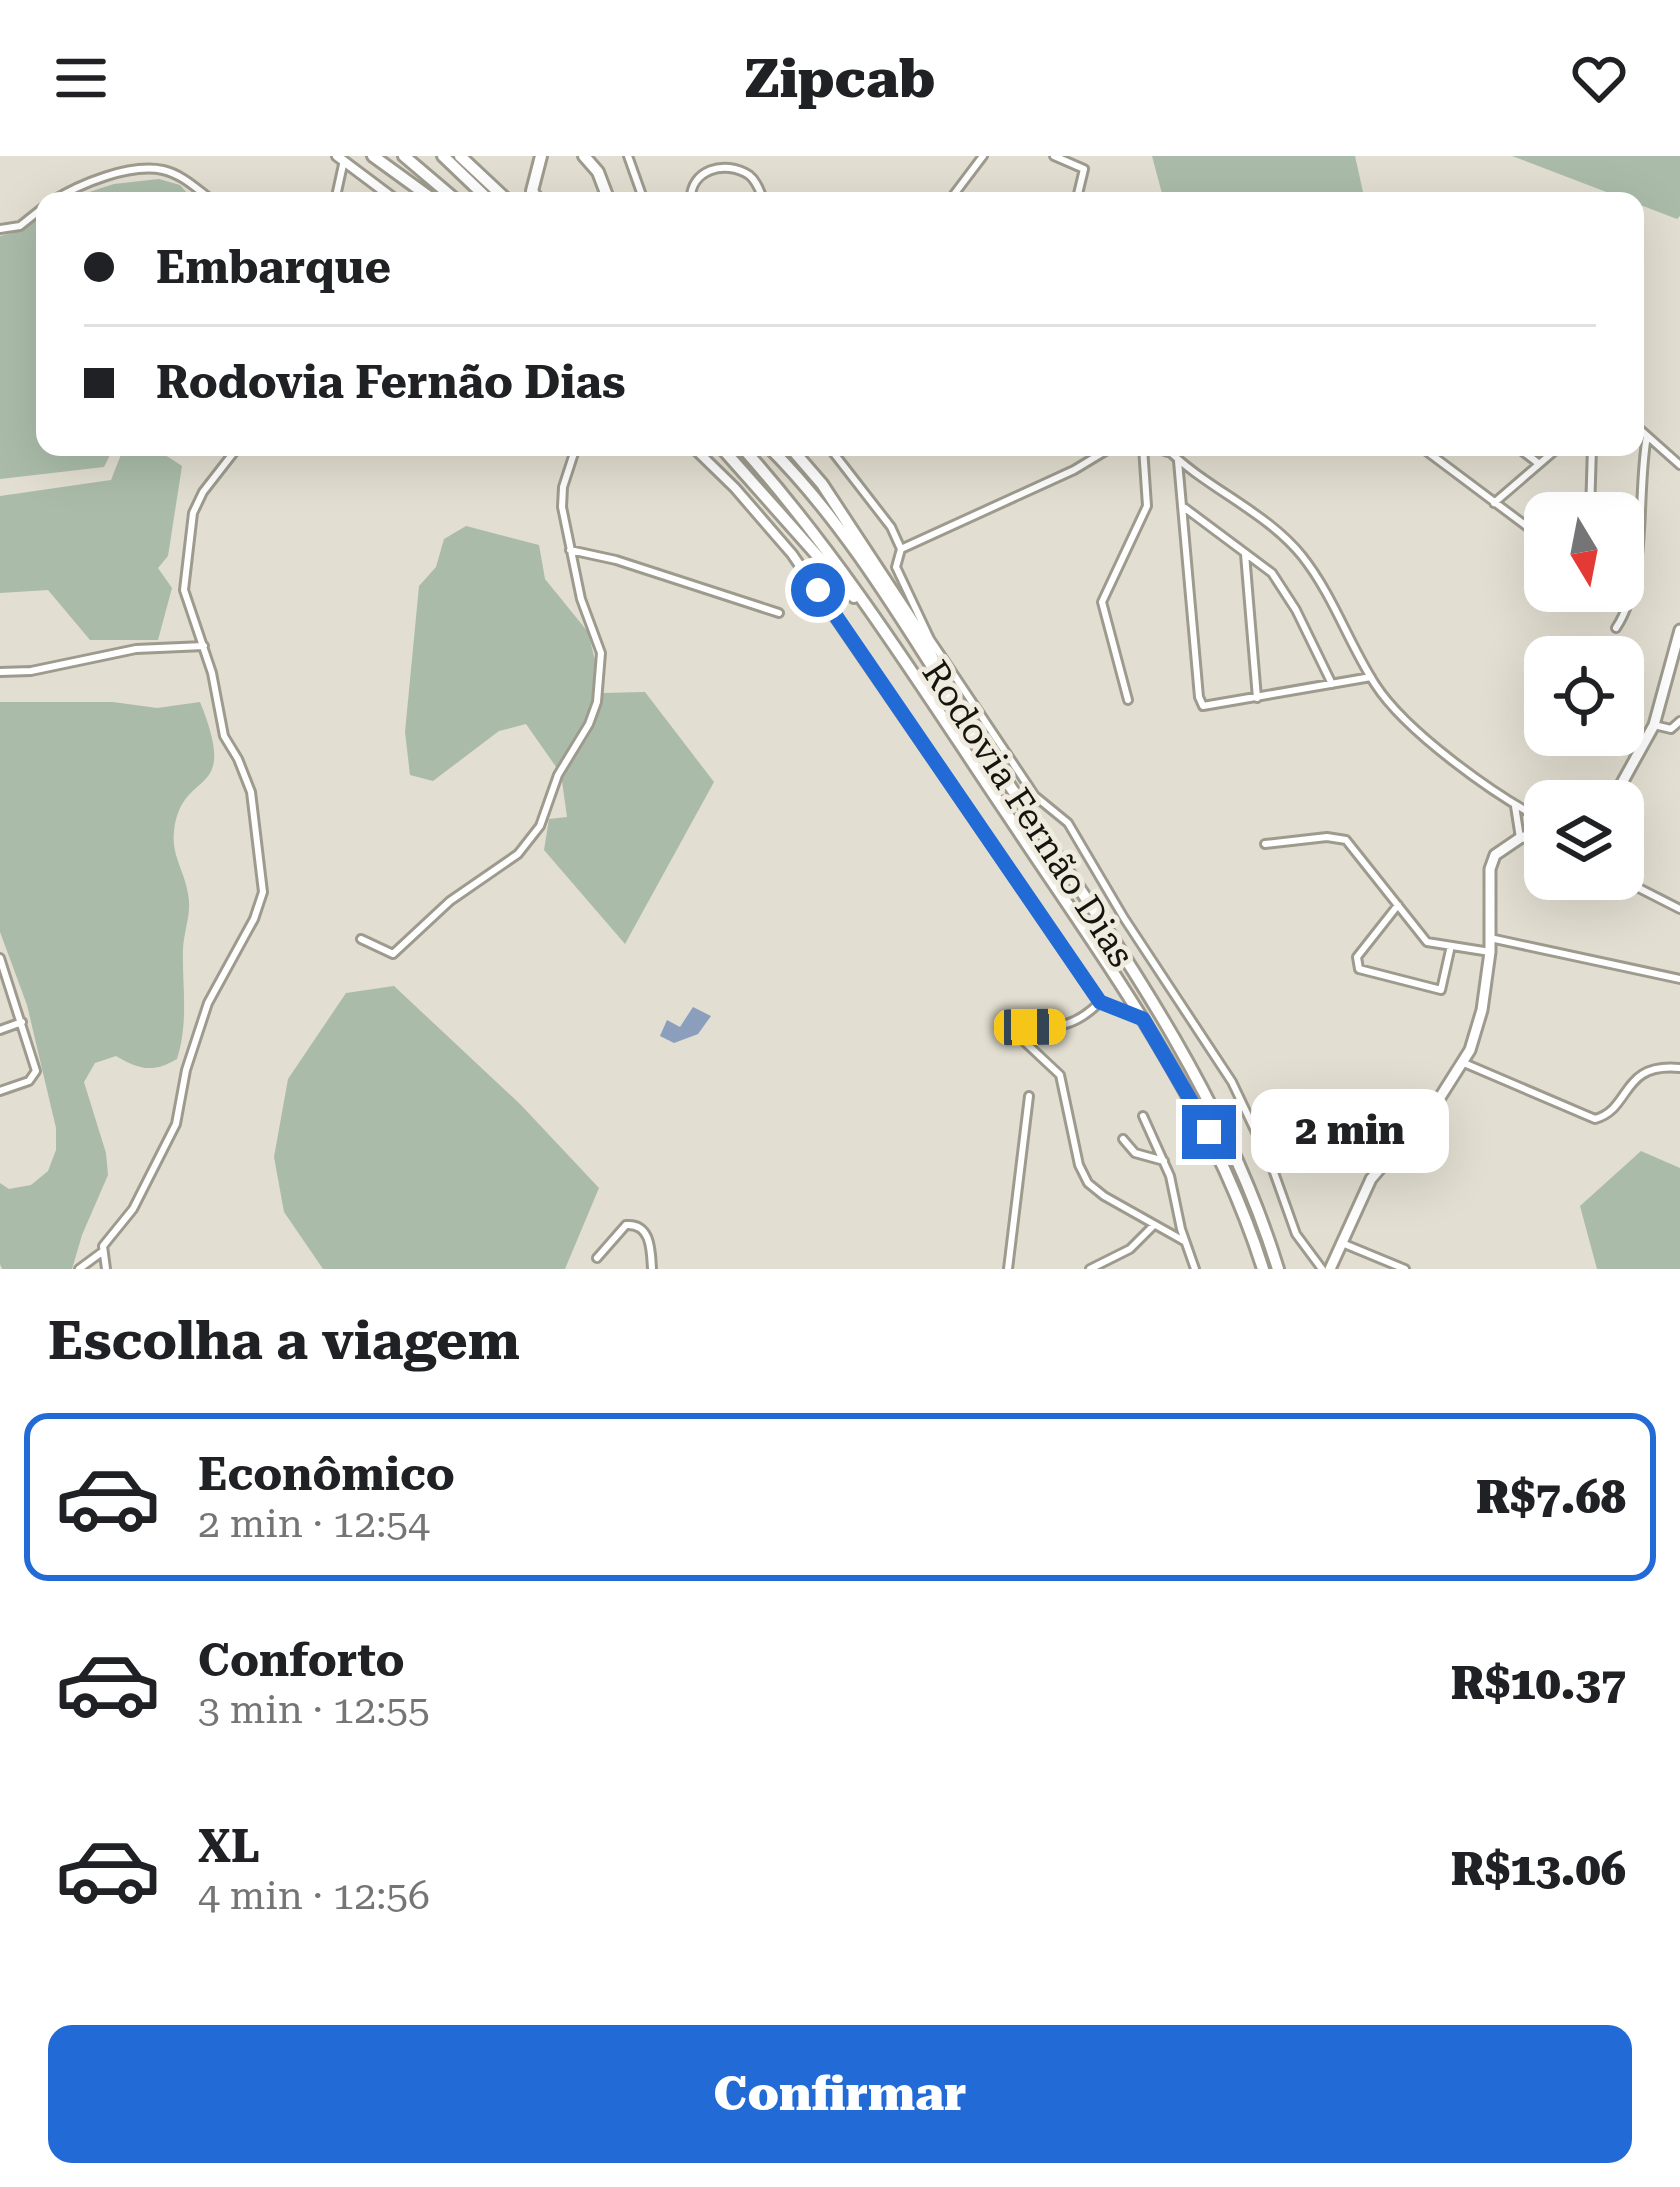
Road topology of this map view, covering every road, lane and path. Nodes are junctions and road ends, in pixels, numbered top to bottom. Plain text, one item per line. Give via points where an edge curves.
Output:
1 (373, 156) edge
2 (404, 156) edge
3 (443, 156) edge
4 (460, 156) edge
5 (541, 156) edge
6 (584, 156) edge
7 (628, 156) edge
8 (982, 156) edge
9 (1054, 156) edge
10 (341, 158) edge
11 (75, 192) edge
12 (200, 192) edge
13 (336, 192) edge
14 (386, 192) edge
15 (423, 192) edge
16 (446, 192) edge
17 (481, 192) edge
18 (498, 192) edge
19 (533, 192) edge
20 (606, 192) edge
21 (641, 192) edge
22 (690, 192) edge
23 (760, 192) edge
24 (956, 192) edge
25 (1078, 192) edge
26 (36, 213) edge
27 (0, 229) edge
28 (1644, 433) edge
29 (1647, 436) junction
30 (231, 456) edge
31 (573, 456) edge
32 (702, 456) edge
33 (729, 456) edge
34 (750, 456) edge
35 (778, 456) edge
36 (798, 456) edge
37 (836, 456) edge
38 (1097, 456) edge
39 (1144, 456) edge
40 (1172, 456) edge
41 (1176, 456) edge
42 (1433, 456) edge
43 (1528, 456) edge
44 (1548, 456) edge
45 (1592, 456) edge
46 (1539, 464) junction
47 (1680, 465) edge
48 (803, 485) junction
49 (1591, 492) edge
50 (1640, 492) edge
51 (1494, 502) junction
52 (1184, 508) junction
53 (1524, 524) edge
54 (860, 542) junction
55 (902, 549) junction
56 (568, 550) junction
57 (1245, 554) junction
58 (1624, 612) edge
59 (779, 613) dead end
60 (1616, 628) dead end
61 (1680, 630) edge
62 (888, 637) junction
63 (204, 646) junction
64 (0, 672) edge
65 (1371, 677) junction
66 (1332, 684) junction
67 (1257, 698) junction
68 (953, 700) junction
69 (1128, 700) dead end
70 (1680, 721) edge
71 (1654, 725) junction
72 (1624, 780) edge
73 (1515, 806) junction
74 (1524, 810) edge
75 (1524, 837) edge
76 (1520, 838) junction
77 (1265, 844) dead end
78 (1644, 891) edge
79 (1398, 905) junction
80 (1680, 909) edge
81 (1490, 938) junction
82 (361, 939) dead end
83 (1450, 949) junction
84 (1490, 952) junction
85 (0, 958) edge
86 (2, 968) edge
87 (1680, 979) edge
88 (1100, 1002) junction
89 (1143, 1019) junction
90 (22, 1022) junction
91 (0, 1030) edge
92 (1464, 1063) junction
93 (1680, 1068) edge
94 (0, 1091) edge
95 (1029, 1096) dead end
96 (1143, 1116) dead end
97 (1123, 1139) dead end
98 (1164, 1161) junction
99 (1154, 1225) junction
100 (1184, 1241) junction
101 (1340, 1242) junction
102 (102, 1252) junction
103 (597, 1258) dead end
104 (79, 1269) edge
105 (106, 1269) edge
106 (652, 1269) edge
107 (1008, 1269) edge
108 (1090, 1269) edge
109 (1195, 1269) edge
110 (1262, 1269) edge
111 (1278, 1269) edge
112 (1326, 1269) edge
113 (1405, 1269) edge

1 - 15 highway
2 - 16 highway
3 - 17 highway
4 - 18 highway
5 - 19 highway
6 - 20 highway
7 - 21 street
8 - 24 street
9 - 25 street via 1084,169
10 - 13 street
10 - 14 street
11 - 12 street via 154,170
22 - 23 street via 697,176 725,168 744,172
26 - 27 street
28 - 29 street
29 - 47 street
29 - 50 street
30 - 63 street via 189,524 184,590
31 - 56 street via 562,496
32 - 88 street via 792,554
33 - 62 highway
34 - 62 highway, Rodovia Fernão Dias
35 - 48 highway, Rodovia Fernão Dias
36 - 54 highway
37 - 55 street
38 - 55 street
39 - 69 street via 1147,506 1102,602
40 - 52 street
41 - 65 street via 1302,555
42 - 51 street
43 - 46 street
44 - 46 street
45 - 49 street
46 - 51 street
48 - 54 highway
48 - 68 highway, Rodovia Fernão Dias
51 - 53 street
52 - 57 street
52 - 67 street via 1201,702
54 - 68 highway
55 - 112 street via 896,567 930,639 1035,796 1068,823 1232,1082 1296,1234
56 - 59 street
56 - 82 street via 599,645 601,685 540,826 518,854 393,953
57 - 66 street via 1279,583
57 - 67 street
58 - 60 street
61 - 71 main road
62 - 89 highway, Rodovia Fernão Dias
63 - 64 street
63 - 102 street via 224,736 251,792 263,892 208,1003 176,1124
65 - 66 street
65 - 73 street via 1403,718
66 - 67 street
68 - 111 highway, Rodovia Fernão Dias via 1197,1077
70 - 71 street via 1671,729
71 - 72 main road
73 - 74 street
73 - 76 street
75 - 76 main road
76 - 81 main road via 1492,862
77 - 79 street via 1346,840
78 - 80 street
79 - 83 street via 1427,942
79 - 83 street via 1357,957 1359,969 1441,990
81 - 84 main road
81 - 87 street
83 - 84 street
84 - 92 main road
85 - 86 street
86 - 90 street
88 - 89 street
88 - 99 street via 1070,1024 1011,1029 1060,1075 1088,1183
89 - 110 highway, Rodovia Fernão Dias via 1209,1132
90 - 91 street
90 - 94 street via 36,1071
92 - 93 street via 1595,1119 1643,1072
92 - 101 main road via 1371,1179
95 - 107 street
96 - 98 street
97 - 98 street via 1136,1153
98 - 100 street
99 - 100 street
99 - 108 street via 1130,1249
100 - 109 street
101 - 112 main road
101 - 113 street
102 - 104 street
102 - 105 street
103 - 106 street via 632,1223 648,1238

